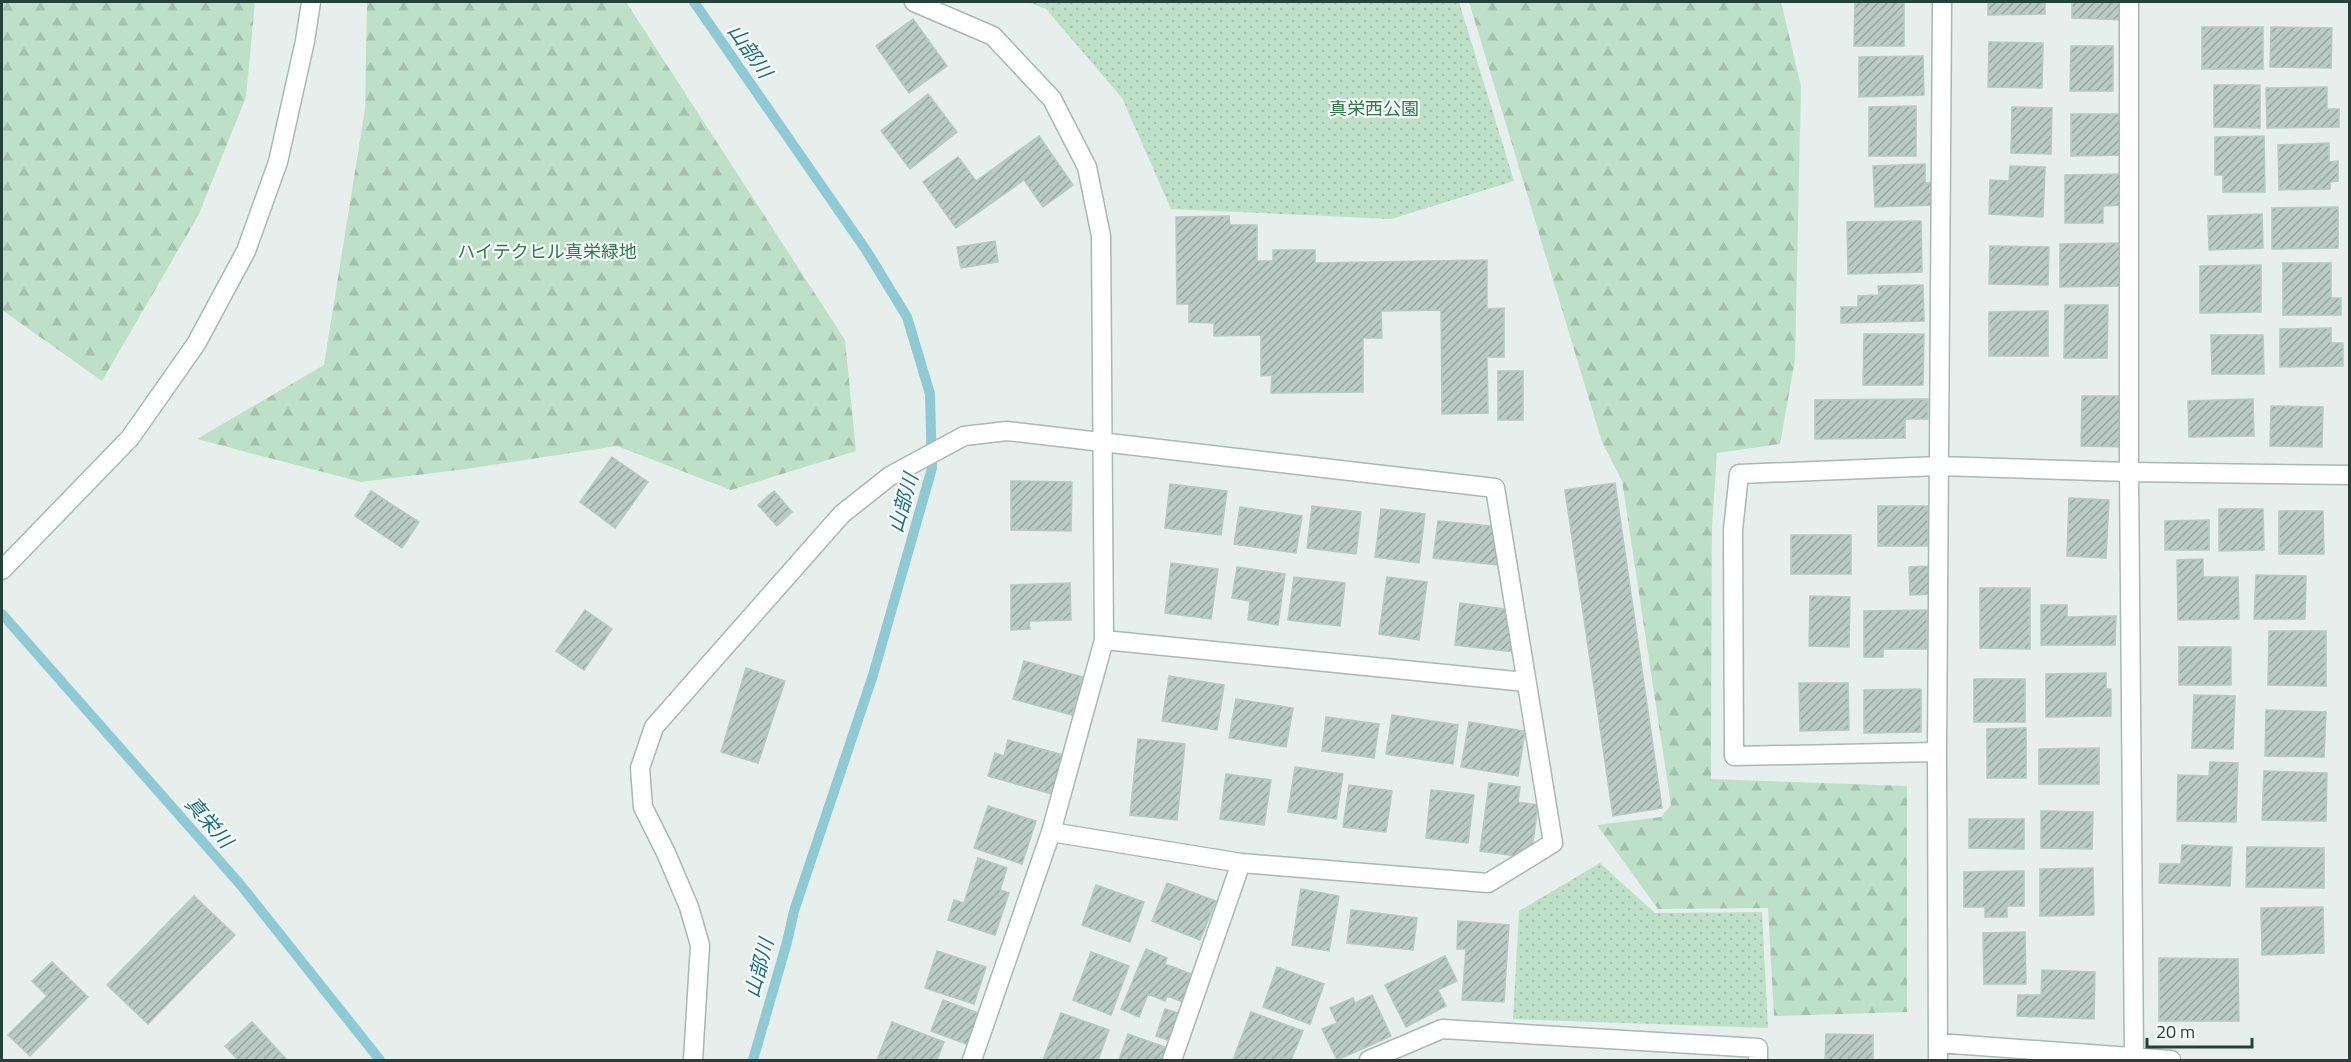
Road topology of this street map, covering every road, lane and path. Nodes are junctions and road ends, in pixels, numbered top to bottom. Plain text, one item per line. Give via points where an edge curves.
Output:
1 (310, 2) edge
2 (914, 2) edge
3 (1942, 2) edge
4 (2129, 2) edge
5 (1103, 443) junction
6 (1939, 466) junction
7 (2129, 472) junction
8 (2349, 475) edge
9 (2, 570) edge
10 (1104, 640) junction
11 (1526, 682) junction
12 (1937, 752) junction
13 (1051, 832) junction
14 (1241, 863) junction
15 (1938, 1052) edge
16 (2134, 1059) edge
17 (693, 1060) edge
18 (972, 1060) edge
19 (1172, 1060) edge
20 (1369, 1060) edge
21 (1758, 1060) edge
22 (2171, 1060) edge

1 - 9 street via 278,162 246,251 196,344 130,438
2 - 5 street via 993,36 1052,99 1087,167 1101,236
3 - 6 street
4 - 7 street
5 - 10 street
5 - 11 street via 1496,488
5 - 17 street via 1007,431 964,436 890,476 842,514 654,728 640,768 643,807 689,907 700,945
6 - 7 street
6 - 12 street
6 - 12 street via 1739,474 1733,530 1734,756
7 - 8 street
7 - 16 street
10 - 11 street
10 - 13 street
11 - 14 street via 1553,843 1488,883
12 - 15 street
13 - 14 street
13 - 18 street
14 - 19 street
15 - 16 street
16 - 22 street
20 - 21 street via 1442,1029 1758,1048

